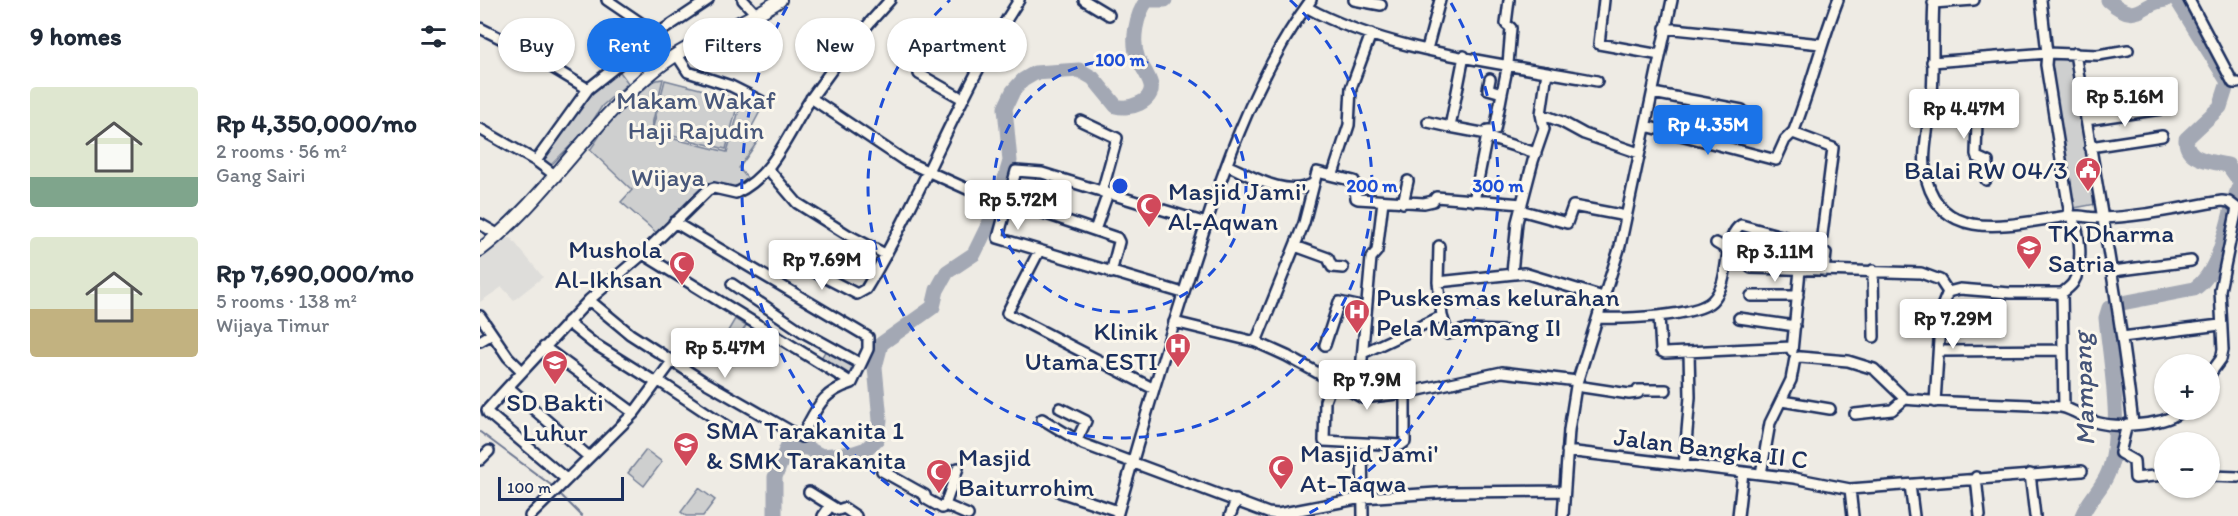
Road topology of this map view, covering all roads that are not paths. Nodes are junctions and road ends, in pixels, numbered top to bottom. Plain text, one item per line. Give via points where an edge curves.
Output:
1 (607, 0) edge
2 (708, 0) edge
3 (743, 0) edge
4 (780, 0) edge
5 (890, 0) edge
6 (1019, 0) edge
7 (1084, 0) edge
8 (1354, 0) edge
9 (1440, 0) edge
10 (1509, 0) edge
11 (1604, 0) edge
12 (1672, 0) edge
13 (1838, 0) edge
14 (1974, 0) edge
15 (2041, 0) edge
16 (2189, 0) edge
17 (1934, 2) edge
18 (1309, 4) edge
19 (1381, 5) dead end
20 (756, 14) junction
21 (1109, 15) dead end
22 (633, 18) edge
23 (671, 25) edge
24 (480, 28) edge
25 (1665, 28) junction
26 (1371, 34) junction
27 (1821, 44) junction
28 (1427, 49) junction
29 (2128, 50) dead end
30 (2047, 53) junction
31 (2075, 53) junction
32 (677, 55) junction
33 (1464, 56) junction
34 (1659, 56) junction
35 (1932, 62) junction
36 (1508, 64) junction
37 (609, 72) edge
38 (1547, 72) junction
39 (918, 74) dead end
40 (1490, 79) dead end
41 (1597, 81) dead end
42 (2238, 83) edge
43 (588, 89) junction
44 (1502, 93) junction
45 (1653, 93) junction
46 (811, 98) junction
47 (963, 99) junction
48 (761, 101) dead end
49 (2161, 109) dead end
50 (1742, 110) dead end
51 (1541, 114) junction
52 (1930, 115) junction
53 (2086, 120) junction
54 (1081, 121) dead end
55 (1428, 122) dead end
56 (1646, 126) junction
57 (1450, 127) junction
58 (480, 129) edge
59 (1793, 132) junction
60 (1487, 135) junction
61 (2162, 136) dead end
62 (2090, 147) junction
63 (1536, 153) junction
64 (1639, 153) junction
65 (536, 161) junction
66 (1227, 165) junction
67 (768, 169) junction
68 (928, 172) junction
69 (1333, 174) junction
70 (556, 176) junction
71 (1986, 180) dead end
72 (1408, 181) dead end
73 (1314, 183) junction
74 (1105, 192) junction
75 (1027, 197) dead end
76 (1383, 201) junction
77 (1474, 201) junction
78 (1403, 203) junction
79 (998, 204) junction
80 (2235, 206) edge
81 (1521, 207) junction
82 (1626, 216) junction
83 (2070, 216) junction
84 (2102, 218) junction
85 (674, 222) junction
86 (1206, 223) junction
87 (480, 224) edge
88 (1095, 230) junction
89 (499, 235) junction
90 (1716, 243) dead end
91 (1295, 246) junction
92 (1439, 246) dead end
93 (1728, 249) junction
94 (480, 250) edge
95 (1039, 251) junction
96 (643, 254) junction
97 (885, 254) junction
98 (2191, 261) dead end
99 (799, 264) dead end
100 (1343, 268) dead end
101 (1751, 268) dead end
102 (1802, 270) junction
103 (1873, 270) junction
104 (1824, 271) junction
105 (2113, 271) junction
106 (1111, 273) junction
107 (1512, 273) junction
108 (1438, 282) junction
109 (732, 284) dead end
110 (1948, 292) junction
111 (1183, 293) junction
112 (2062, 293) junction
113 (1751, 296) dead end
114 (1798, 296) junction
115 (1603, 297) junction
116 (589, 300) junction
117 (1366, 308) junction
118 (480, 316) edge
119 (1442, 316) junction
120 (1659, 316) junction
121 (1598, 318) junction
122 (1739, 318) dead end
123 (567, 322) junction
124 (1174, 322) junction
125 (1795, 326) junction
126 (2220, 326) junction
127 (1507, 331) dead end
128 (492, 334) junction
129 (1874, 337) dead end
130 (2122, 337) junction
131 (480, 341) edge
132 (1256, 342) junction
133 (1325, 345) dead end
134 (544, 347) junction
135 (1791, 347) junction
136 (2062, 350) junction
137 (1940, 351) junction
138 (1689, 352) junction
139 (1363, 353) junction
140 (1795, 358) junction
141 (673, 360) junction
142 (2220, 360) edge
143 (861, 364) junction
144 (521, 370) junction
145 (658, 382) junction
146 (1332, 382) junction
147 (852, 383) junction
148 (1577, 383) junction
149 (508, 387) junction
150 (1154, 389) junction
151 (1666, 390) dead end
152 (1406, 393) junction
153 (1363, 398) junction
154 (1905, 399) junction
155 (1782, 401) junction
156 (1935, 402) junction
157 (2064, 407) junction
158 (1060, 408) dead end
159 (1830, 409) dead end
160 (634, 413) junction
161 (1855, 414) dead end
162 (1042, 419) dead end
163 (2166, 420) edge
164 (2125, 424) junction
165 (734, 431) dead end
166 (1077, 440) junction
167 (1362, 444) junction
168 (489, 451) dead end
169 (1567, 451) junction
170 (589, 457) junction
171 (480, 460) edge
172 (1133, 461) junction
173 (1684, 466) junction
174 (958, 468) dead end
175 (882, 471) dead end
176 (2082, 471) dead end
177 (1743, 472) junction
178 (1761, 474) junction
179 (2030, 474) junction
180 (2220, 476) edge
181 (1976, 477) junction
182 (2154, 477) edge
183 (2238, 477) edge
184 (566, 479) junction
185 (1910, 485) junction
186 (1851, 489) junction
187 (1564, 491) junction
188 (809, 492) dead end
189 (1060, 492) dead end
190 (1362, 498) junction
191 (1236, 500) junction
192 (830, 506) junction
193 (942, 510) edge
194 (1117, 514) edge
195 (968, 515) edge
196 (530, 516) edge
197 (823, 516) edge
198 (856, 516) edge
199 (1230, 516) edge
200 (1363, 516) edge
201 (1563, 516) edge
202 (1738, 516) edge
203 (1853, 516) edge
204 (1914, 516) edge
205 (1980, 516) edge
206 (2035, 516) edge

1 - 22 street
2 - 23 street
3 - 20 street
4 - 20 main road
5 - 46 street via 852,42
6 - 47 street
7 - 21 street
8 - 19 street
9 - 28 street
10 - 36 street
11 - 34 street via 1599,44
12 - 25 street
13 - 27 street
14 - 17 street
15 - 30 street
16 - 42 street via 2233,83
17 - 35 street
18 - 26 street via 1327,19
18 - 66 street via 1266,75
20 - 32 main road
24 - 43 street
25 - 27 street
25 - 34 street
26 - 28 street
26 - 69 street via 1351,88 1347,137
27 - 59 street
28 - 33 street
29 - 31 street via 2098,55
30 - 31 street
30 - 35 street
30 - 83 street
31 - 53 street
32 - 48 street via 688,72
32 - 70 main road via 631,92
33 - 36 street
33 - 57 street
34 - 45 street
35 - 52 street
36 - 38 street
36 - 44 street
37 - 43 street
38 - 41 street
38 - 51 street
39 - 47 street
40 - 44 street via 1488,89
43 - 65 street
44 - 60 street via 1495,130 1488,130
45 - 50 street
45 - 56 street
46 - 67 street
46 - 68 street via 892,153
47 - 68 street
49 - 53 street
51 - 63 street via 1544,129
51 - 64 street via 1600,141
52 - 71 street via 1977,120 1976,154 1988,162
52 - 83 street via 1924,167 1936,201 1947,213 1974,224 1997,226
53 - 62 street
54 - 74 street via 1117,138
55 - 57 street
56 - 59 street via 1776,160
56 - 64 street
57 - 60 street
58 - 65 street
59 - 104 street via 1807,141 1833,148 1821,243 1821,250 1826,253
60 - 63 street
60 - 77 street
61 - 62 street
62 - 84 street
63 - 81 street
64 - 82 street
65 - 70 street
66 - 73 street via 1296,190
66 - 86 street
67 - 85 street via 736,193 708,190
67 - 97 street via 797,203
68 - 79 street
68 - 97 street
69 - 73 street via 1317,172
69 - 76 street via 1354,181 1356,198
70 - 89 main road
72 - 78 street
73 - 91 street
74 - 79 street via 1042,173 1016,171
74 - 86 street
74 - 88 street
75 - 88 street via 1026,207
76 - 78 street
76 - 117 street
77 - 78 street via 1436,197 1432,201
77 - 81 street
79 - 95 street via 998,238
80 - 84 street
80 - 126 street via 2220,290
81 - 82 street via 1567,223 1573,206
81 - 107 street
82 - 115 street
83 - 84 street
83 - 112 street via 2079,267 2073,283
84 - 105 street
85 - 96 street
85 - 143 street via 868,337 868,349
86 - 111 street
87 - 89 street
88 - 106 street via 1119,240
89 - 94 main road
90 - 93 street
91 - 100 street via 1328,258 1332,267
91 - 132 street
92 - 108 street
93 - 102 street via 1738,226 1747,225 1807,243
93 - 120 street via 1723,281 1710,303
95 - 106 street
95 - 150 street via 1007,313
96 - 116 street
96 - 147 street
97 - 99 street via 866,289 859,294
98 - 105 street
101 - 102 street
102 - 104 street
102 - 114 street
103 - 104 street
103 - 110 street via 1924,274 1940,280
103 - 129 street
105 - 130 street
106 - 111 street
107 - 108 street
107 - 115 street via 1534,274
108 - 119 street
109 - 143 street via 803,332
110 - 112 street via 1960,289
110 - 137 street via 1941,309
111 - 124 street
112 - 136 street
113 - 114 street
114 - 125 street
115 - 121 street
116 - 123 street
116 - 141 street via 630,334
117 - 133 street via 1339,302
117 - 139 street
118 - 128 street
119 - 127 street via 1448,334 1464,330
119 - 139 street
120 - 121 street
120 - 138 street via 1661,351
121 - 148 street
122 - 125 street
123 - 134 street
123 - 145 street via 593,343
124 - 132 street
124 - 150 street
125 - 135 street
126 - 130 street
126 - 142 street
128 - 131 street
128 - 144 street
130 - 164 street
132 - 146 street
134 - 144 street
134 - 160 street
135 - 138 street
135 - 140 street
136 - 137 street
136 - 157 street
137 - 156 street
138 - 173 street
139 - 153 street
140 - 154 street via 1848,361 1874,369
140 - 155 street
141 - 145 street
141 - 147 street via 801,437 824,398 833,389
143 - 147 street
144 - 149 street
145 - 160 street
145 - 165 street
146 - 153 street
146 - 167 street via 1325,401 1324,441
148 - 151 street via 1629,393
148 - 152 street via 1502,372
148 - 169 street
149 - 170 street
149 - 184 street via 488,413
150 - 172 street
152 - 153 street
152 - 167 street via 1404,442
154 - 156 street
154 - 161 street via 1892,410
155 - 159 street
155 - 178 street via 1770,423
156 - 157 street
157 - 164 street via 2099,423
158 - 166 street via 1086,421
160 - 170 street
162 - 166 street
163 - 164 street
164 - 182 street via 2120,453 2133,461 2135,478
166 - 172 street
167 - 190 street
168 - 171 street
169 - 173 street, Jalan Bangka II C
169 - 187 street
170 - 184 street
172 - 191 street
172 - 194 street
173 - 177 street, Jalan Bangka II C
174 - 193 street
175 - 193 street via 926,495 926,500
176 - 179 street, Jalan Bangka II C
177 - 178 street, Jalan Bangka II C
177 - 202 street
178 - 186 street, Jalan Bangka II C
179 - 181 street, Jalan Bangka II C
179 - 206 street
180 - 183 street
181 - 185 street, Jalan Bangka II C
181 - 205 street
184 - 196 street
185 - 186 street, Jalan Bangka II C
185 - 204 street
186 - 203 street
187 - 190 street
187 - 201 street
188 - 192 street
189 - 194 street
190 - 191 street via 1278,514
190 - 200 street
191 - 199 street
192 - 197 street
192 - 198 street via 844,508
193 - 195 street

